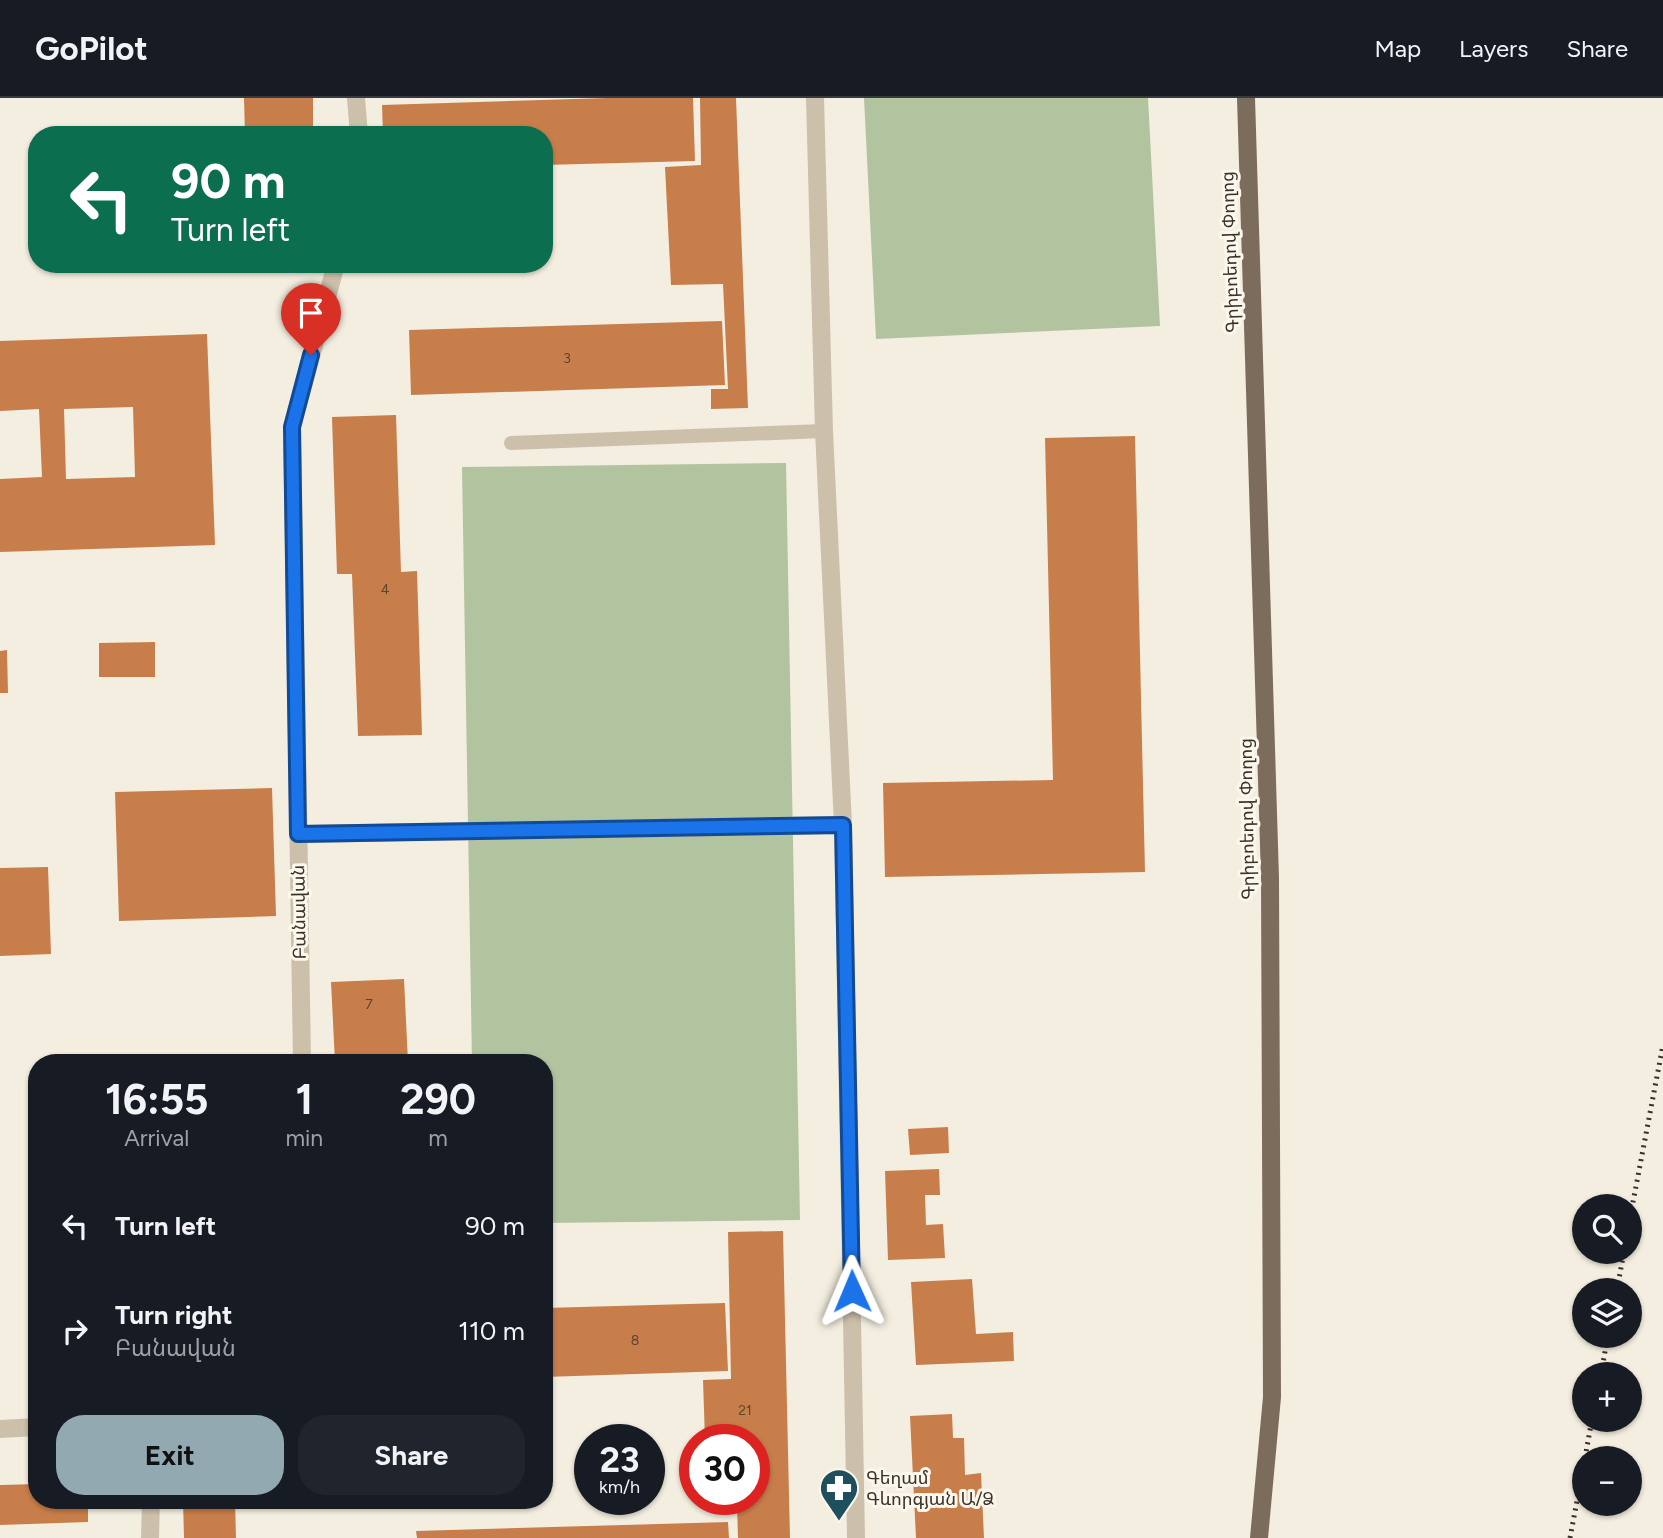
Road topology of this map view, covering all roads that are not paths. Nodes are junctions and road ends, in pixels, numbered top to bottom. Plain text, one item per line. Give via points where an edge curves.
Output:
1 (356, 98) edge
2 (815, 98) edge
3 (1246, 98) edge
4 (358, 126) edge
5 (334, 273) edge
6 (824, 431) junction
7 (511, 443) dead end
8 (843, 825) junction
9 (298, 834) junction
10 (302, 1054) edge
11 (28, 1427) edge
12 (0, 1429) edge
13 (151, 1509) edge
14 (150, 1538) edge
15 (856, 1538) edge
16 (1259, 1538) edge

1 - 4 street
2 - 6 street
3 - 16 main road, Գրիբոեդով Փողոց via 1270,892 1272,1397
5 - 9 street, Բանավան via 292,427
6 - 7 lane
6 - 8 street
8 - 9 street
8 - 15 street
9 - 10 street, Բանավան
11 - 12 street
13 - 14 street

